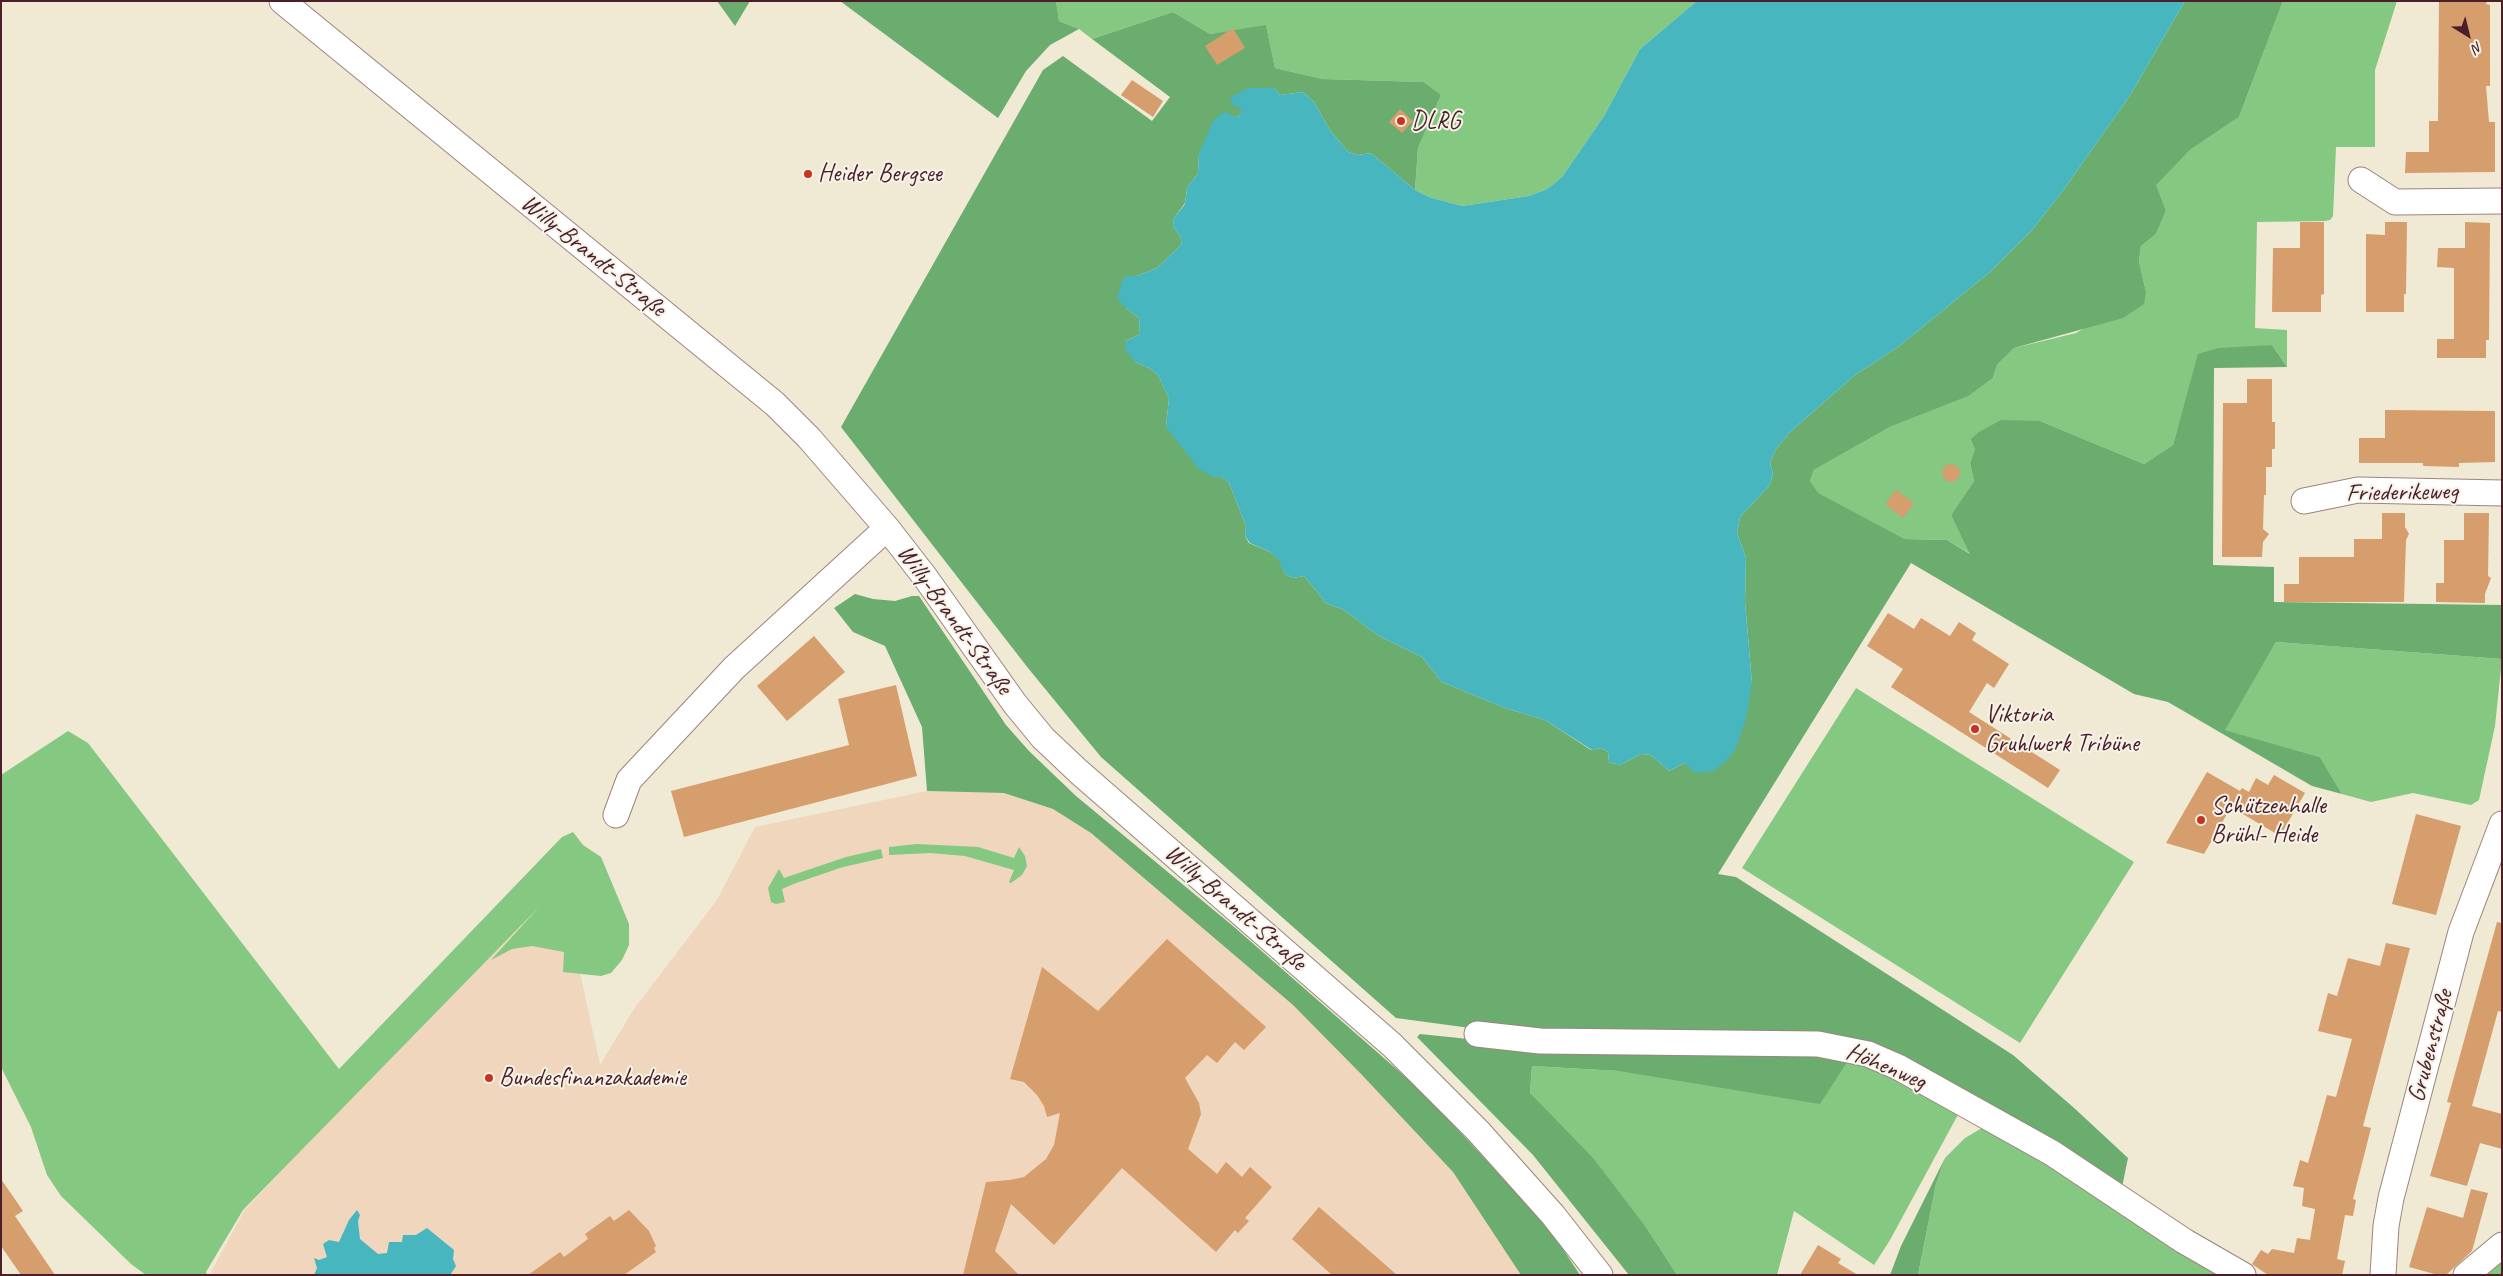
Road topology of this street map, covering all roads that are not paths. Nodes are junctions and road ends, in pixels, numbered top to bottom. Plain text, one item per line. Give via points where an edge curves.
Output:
1 (282, 1) edge
2 (2361, 180) dead end
3 (2502, 201) edge
4 (2502, 493) edge
5 (2304, 501) dead end
6 (887, 528) junction
7 (616, 815) dead end
8 (2502, 824) edge
9 (1478, 1034) dead end
10 (2502, 1245) edge
11 (1600, 1275) edge
12 (2243, 1275) edge
13 (2383, 1275) edge
14 (2466, 1275) edge

1 - 6 street, Willy-Brandt-Straße via 775,404
2 - 3 street via 2395,202
4 - 5 street, Friederikeweg via 2358,490
6 - 7 street, Willy-Brandt-Straße via 720,682 629,780
6 - 11 street, Willy-Brandt-Straße via 1014,704 1043,738 1392,1044 1554,1215
8 - 13 street, Grubenstraße via 2461,932 2391,1198
9 - 12 street, Höhenweg via 1540,1041 1818,1044 1868,1054 1898,1067 2052,1153 2184,1241
10 - 14 street

